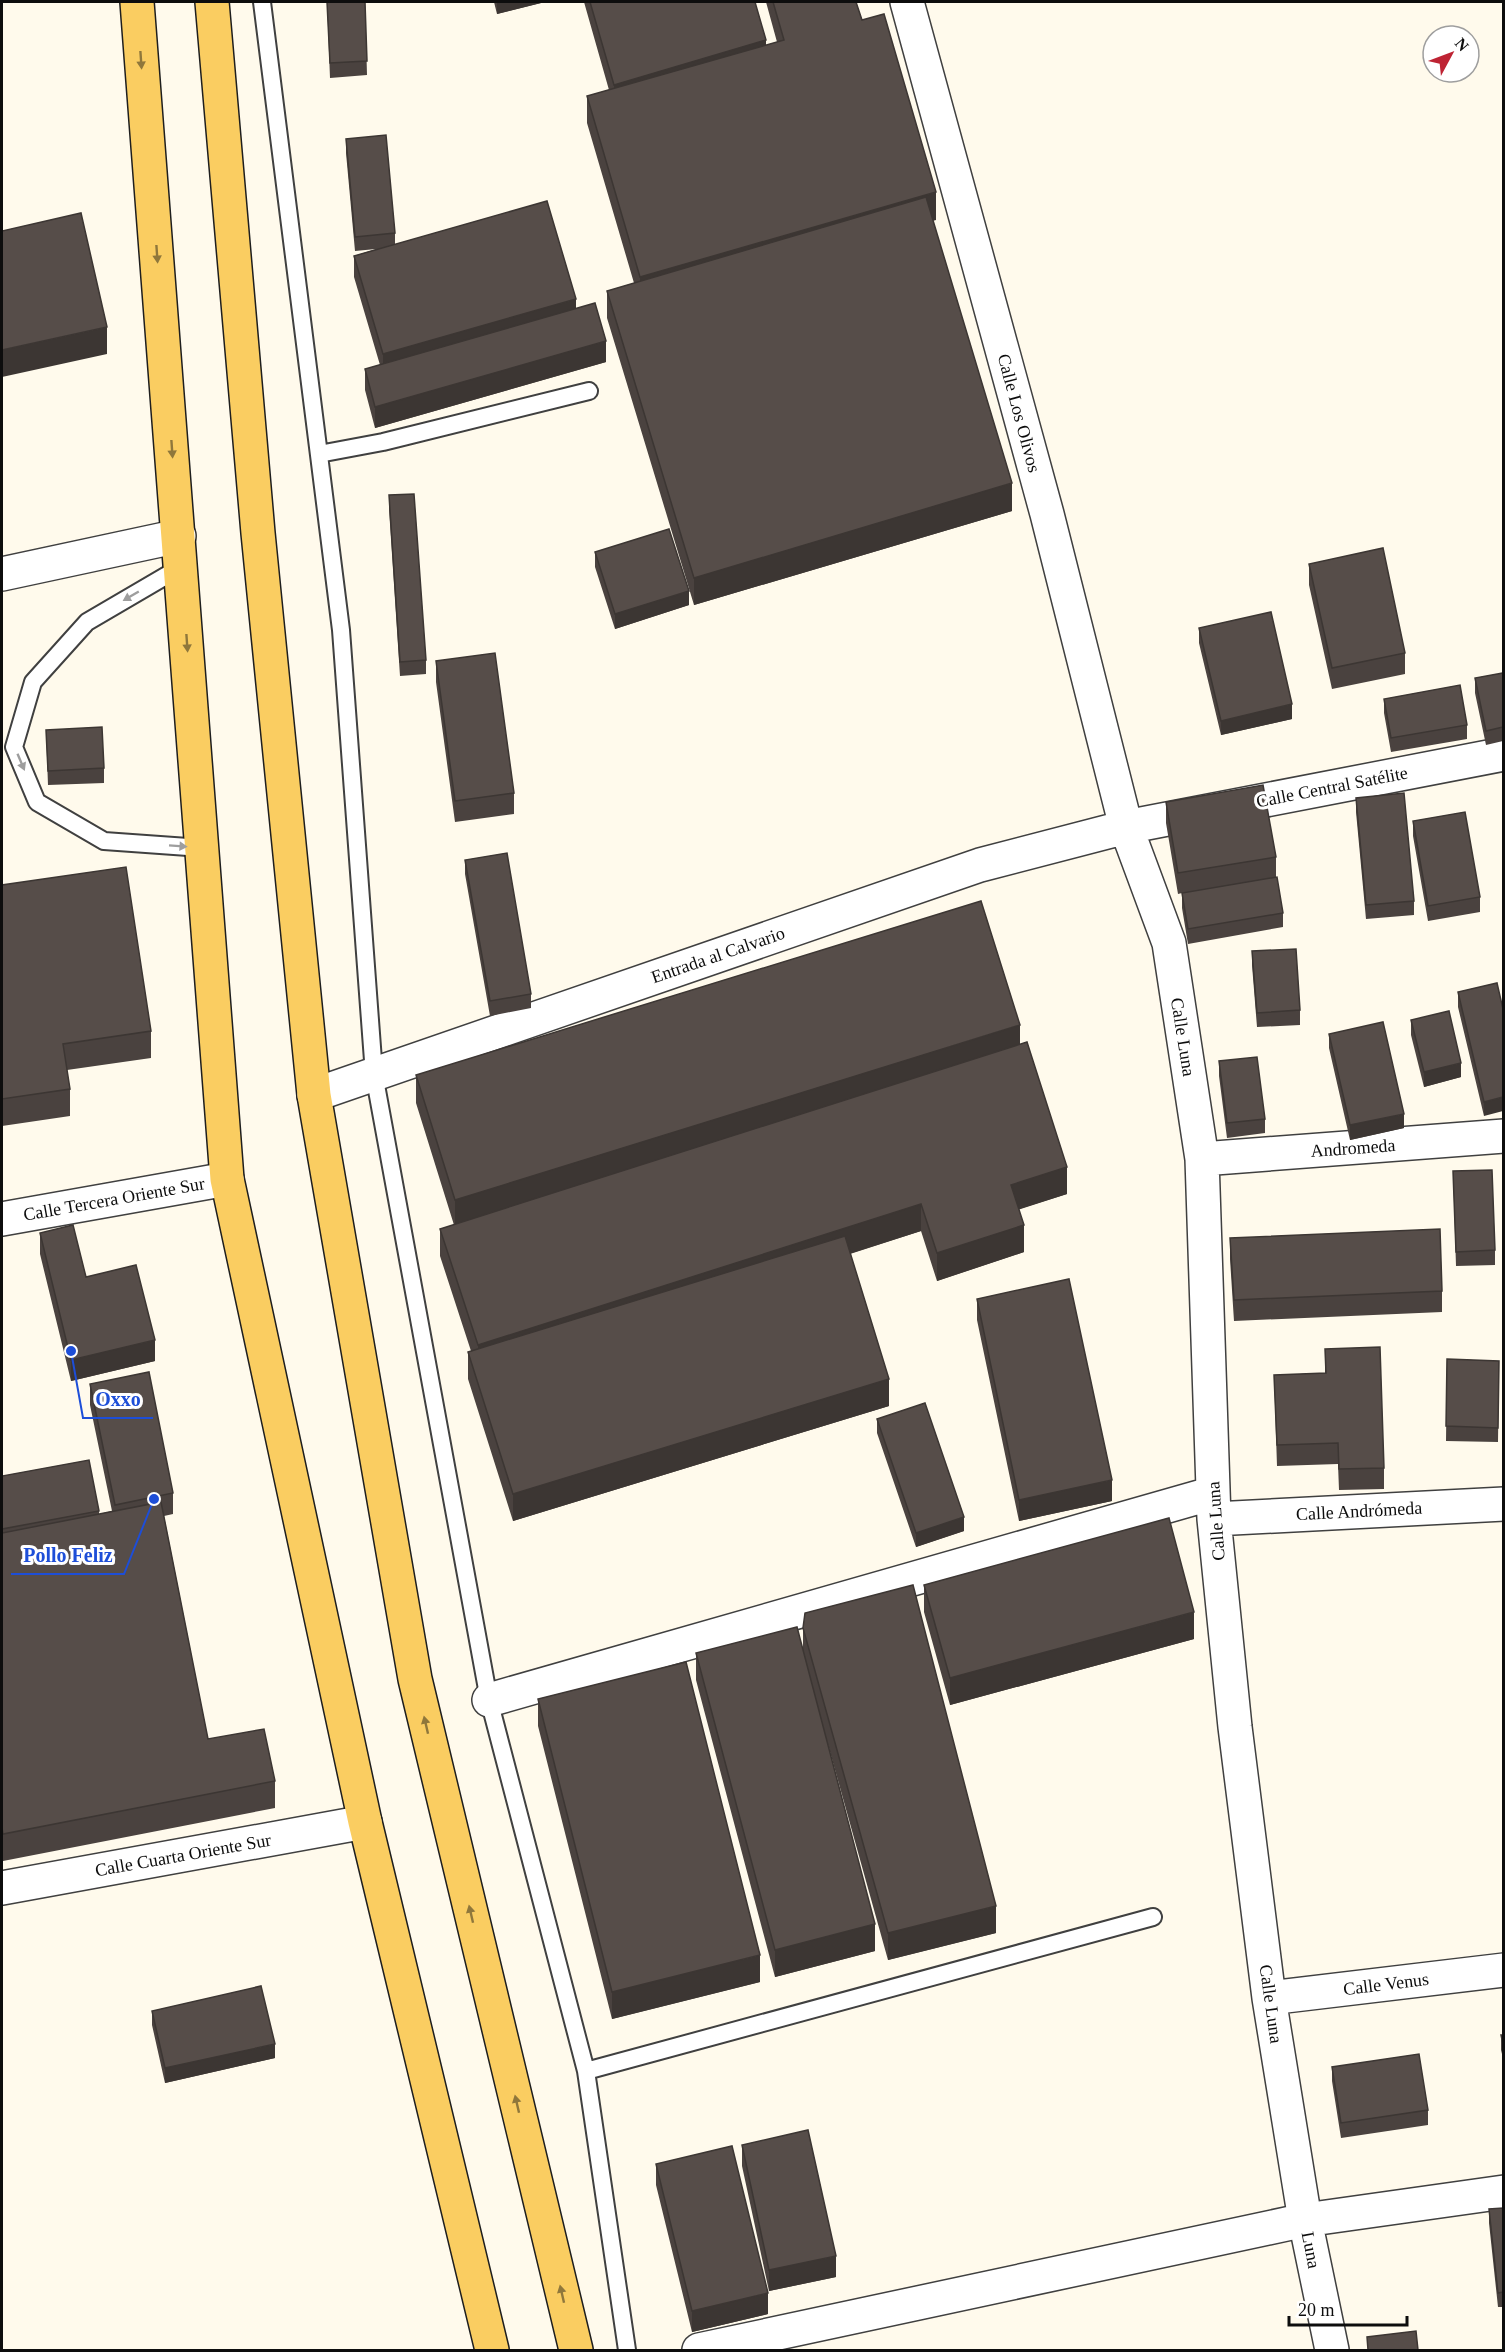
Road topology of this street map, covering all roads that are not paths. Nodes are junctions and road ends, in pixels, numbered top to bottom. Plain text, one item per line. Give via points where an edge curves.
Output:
1 (137, 2) edge
2 (212, 2) edge
3 (262, 2) edge
4 (907, 2) edge
5 (589, 391) dead end
6 (319, 454) junction
7 (180, 551) junction
8 (2, 574) edge
9 (1503, 754) edge
10 (1126, 826) junction
11 (202, 848) junction
12 (374, 1074) junction
13 (314, 1095) junction
14 (1503, 1136) edge
15 (1202, 1159) junction
16 (227, 1179) junction
17 (2, 1219) edge
18 (1503, 1504) edge
19 (1214, 1506) junction
20 (489, 1700) junction
21 (365, 1822) junction
22 (2, 1888) edge
23 (1153, 1917) dead end
24 (1503, 1971) edge
25 (1269, 1998) junction
26 (586, 2071) junction
27 (1503, 2192) edge
28 (1305, 2220) junction
29 (492, 2350) edge
30 (576, 2350) edge
31 (627, 2350) edge
32 (699, 2350) edge
33 (1332, 2350) edge

1 -> 7 main road
2 - 13 main road via 258,533
3 - 6 lane
4 - 10 street, Calle Los Olivos via 1047,514
5 - 6 lane
6 - 12 lane via 341,630
7 - 8 street
7 -> 11 main road
7 -> 11 lane via 87,622 33,682 14,747 38,802 104,841
9 - 10 street, Calle Central Satélite
10 - 12 street, Entrada al Calvario via 980,865
10 - 15 street, Calle Luna via 1168,943
11 - 16 main road
12 - 13 street, Entrada al Calvario
12 - 20 lane
30 -> 13 main road via 415,1679
14 - 15 street, Andromeda
15 - 19 street, Calle Luna
16 - 17 street, Calle Tercera Oriente Sur
16 - 21 main road
18 - 19 street, Calle Andrómeda
19 - 20 street, Calle Andrómeda
19 - 25 street, Calle Luna via 1235,1727
20 - 26 lane
21 - 22 street, Calle Cuarta Oriente Sur
21 - 29 main road
23 - 26 lane
24 - 25 street, Calle Venus
25 - 28 street, Calle Luna
26 - 31 lane
27 - 28 street
28 - 32 street
28 - 33 street, Luna

